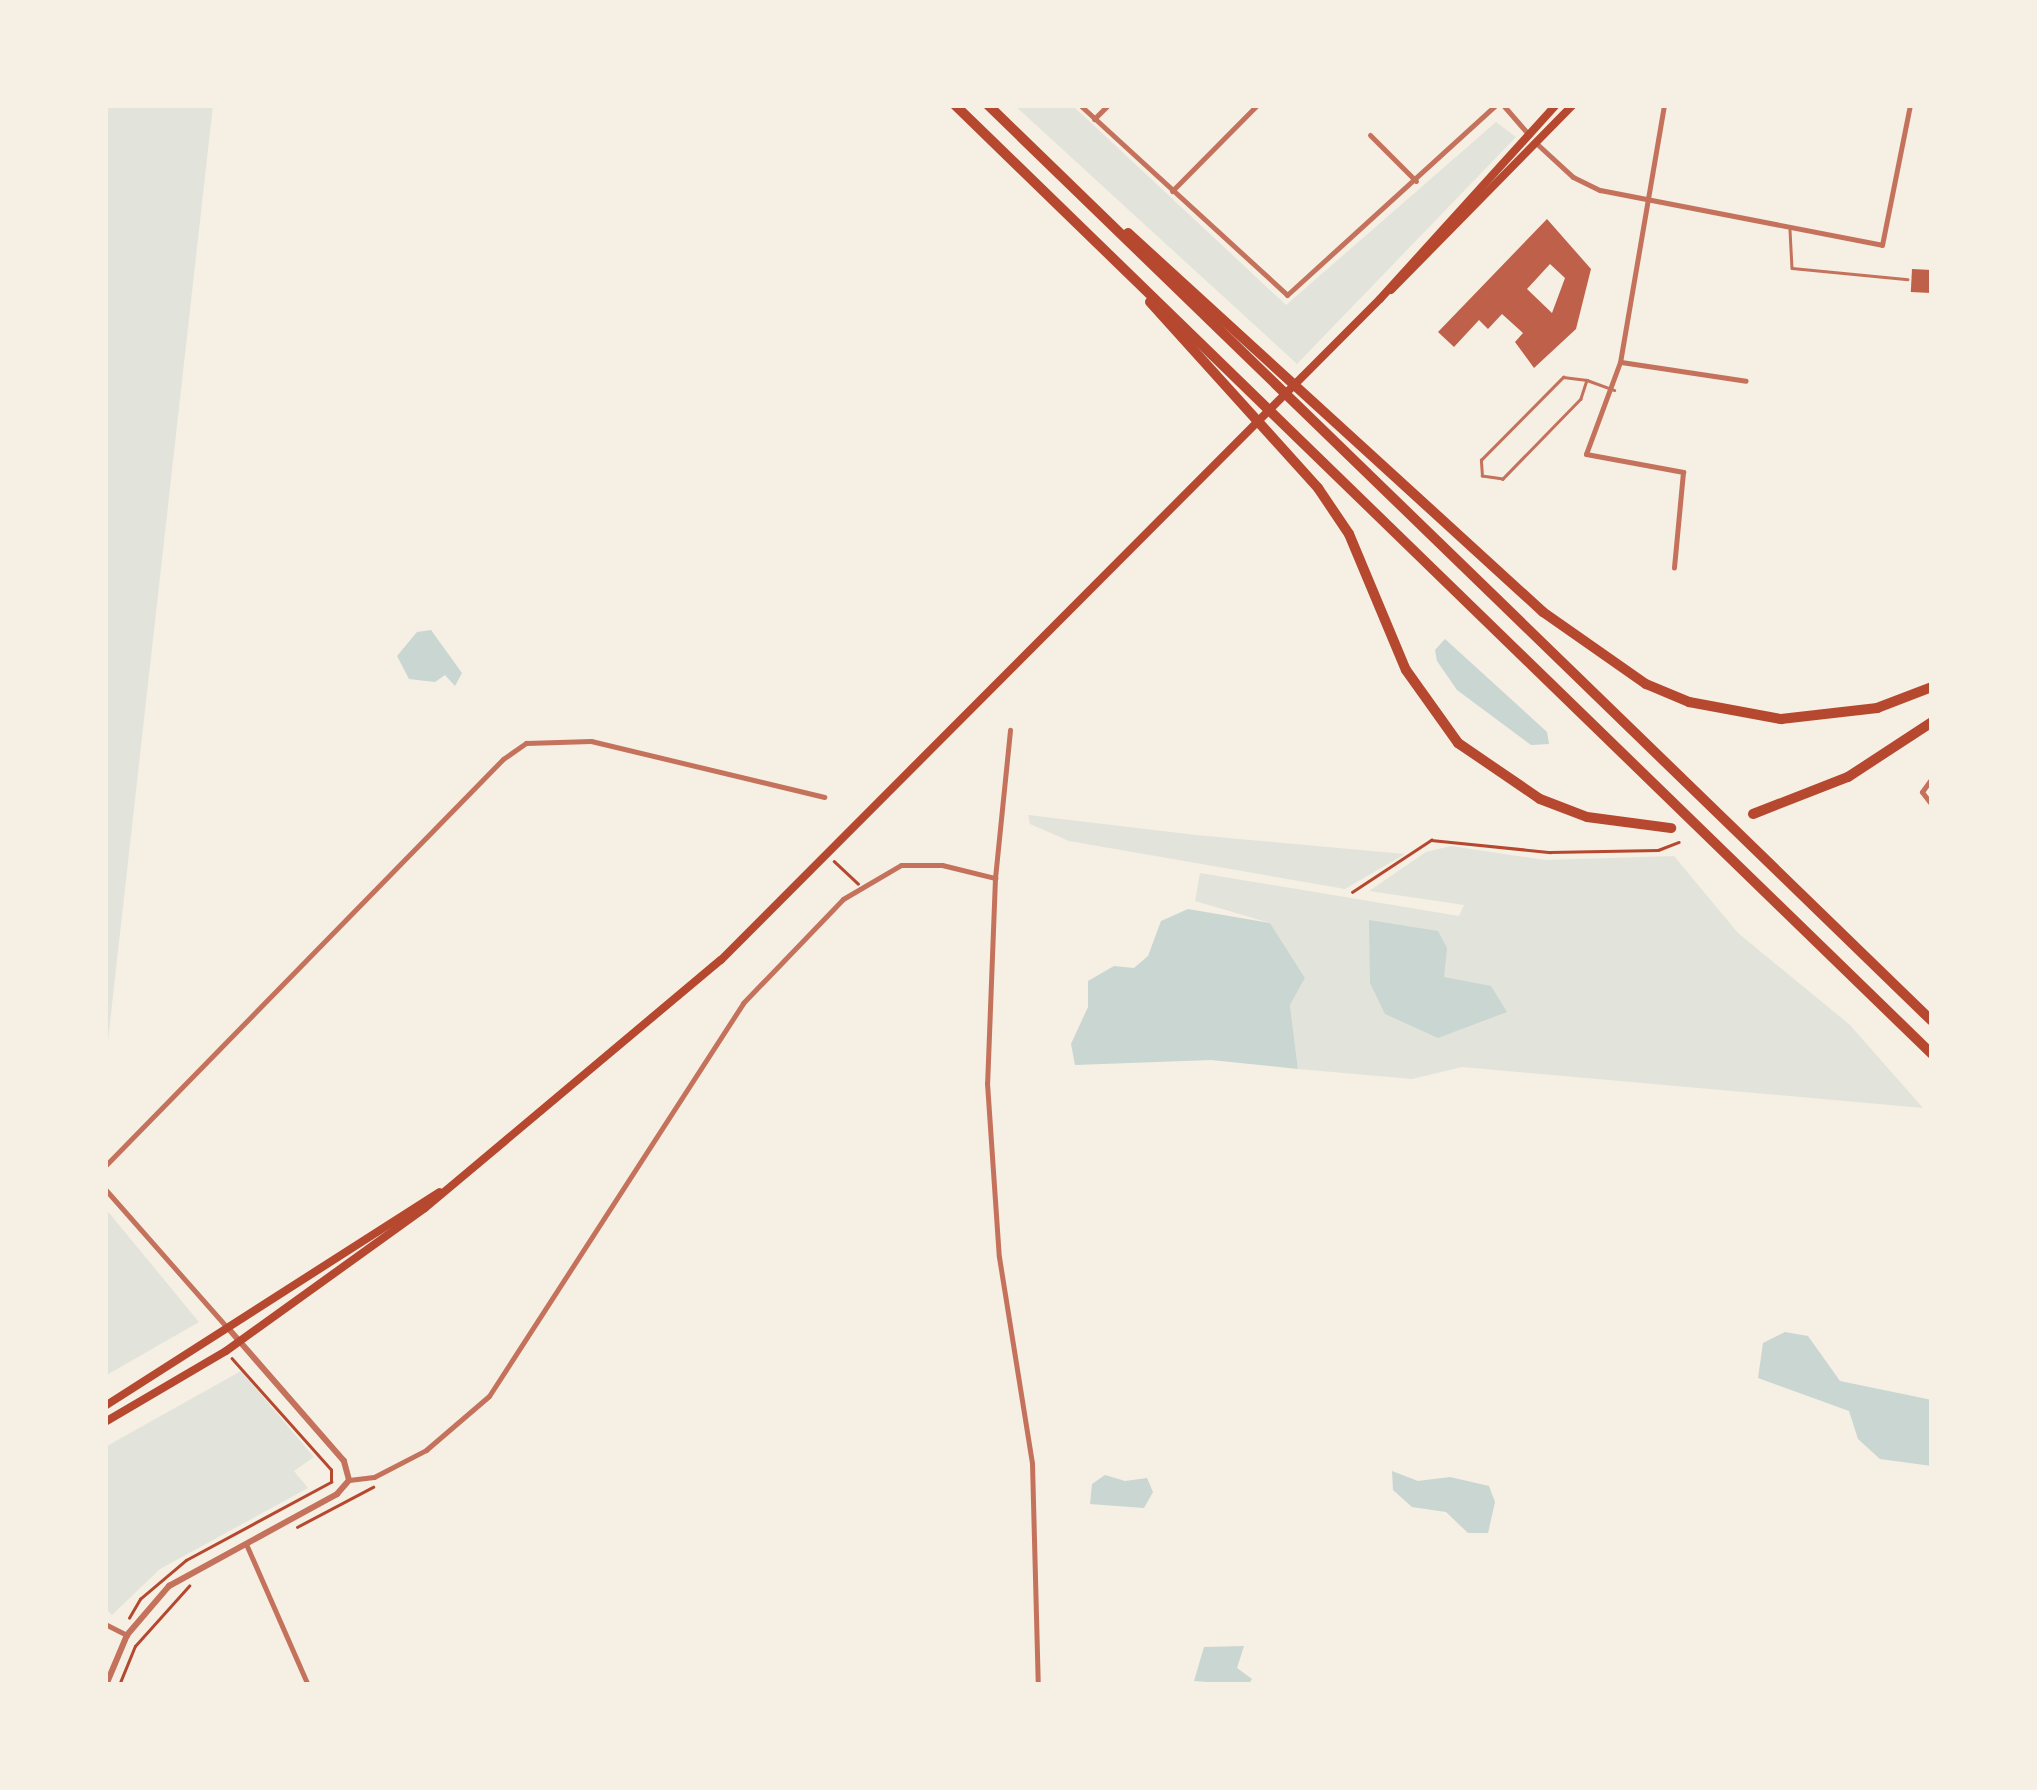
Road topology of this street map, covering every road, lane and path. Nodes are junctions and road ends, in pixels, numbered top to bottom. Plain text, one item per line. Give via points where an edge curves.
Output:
1 (956, 105) edge
2 (988, 105) edge
3 (1080, 105) edge
4 (1108, 105) edge
5 (1257, 105) edge
6 (1500, 105) edge
7 (1556, 105) edge
8 (1573, 105) edge
9 (1664, 105) edge
10 (1910, 105) edge
11 (1094, 119) junction
12 (1370, 135) dead end
13 (1529, 135) junction
14 (1537, 144) junction
15 (1416, 181) junction
16 (1172, 191) junction
17 (1084, 198) junction
18 (1647, 199) junction
19 (1790, 230) junction
20 (1118, 262) junction
21 (1907, 279) dead end
22 (1380, 300) junction
23 (1620, 362) junction
24 (1587, 380) junction
25 (1746, 381) dead end
26 (1614, 390) junction
27 (1674, 568) dead end
28 (1932, 687) edge
29 (1932, 722) edge
30 (1010, 730) dead end
31 (1932, 778) edge
32 (824, 797) dead end
33 (1932, 805) edge
34 (1752, 814) dead end
35 (1671, 828) dead end
36 (1679, 842) dead end
37 (829, 856) junction
38 (994, 878) junction
39 (859, 884) junction
40 (1352, 892) dead end
41 (1932, 1021) edge
42 (1932, 1054) edge
43 (105, 1166) edge
44 (105, 1190) edge
45 (443, 1190) junction
46 (225, 1325) junction
47 (240, 1342) junction
48 (226, 1352) junction
49 (107, 1405) edge
50 (105, 1422) edge
51 (374, 1477) junction
52 (349, 1480) junction
53 (287, 1532) dead end
54 (244, 1541) junction
55 (193, 1582) dead end
56 (105, 1624) edge
57 (127, 1635) junction
58 (106, 1685) edge
59 (119, 1685) edge
60 (308, 1685) edge
61 (1038, 1685) edge

1 - 20 highway
2 - 17 highway
3 - 11 street
4 - 11 street
5 - 16 street
6 - 13 street
6 - 15 street
7 - 13 main road
8 - 14 main road
9 - 18 street
10 - 19 street via 1882,245
11 - 16 street
12 - 15 street
13 - 14 street
13 - 22 main road
14 - 18 street via 1589,186
14 - 22 main road
15 - 16 street via 1288,295
17 - 28 highway via 1161,259 1542,612 1646,684 1688,702 1781,719 1877,708
17 - 41 highway
18 - 19 street via 1744,214
18 - 23 street
19 - 21 lane via 1792,268
20 - 35 highway via 1318,488 1349,534 1406,670 1458,743 1540,799 1587,817
20 - 42 highway
22 - 37 main road
23 - 25 street
23 - 26 street
24 - 24 lane via 1581,398 1502,478 1482,476 1481,460 1562,377
24 - 26 lane
26 - 27 street via 1587,458 1683,472
29 - 34 highway via 1848,777
30 - 38 street
31 - 33 street via 1922,792
32 - 43 street via 591,741 526,743 503,758
36 - 40 path via 1658,850 1550,852 1431,840
37 - 39 path
37 - 45 main road via 618,1052
38 - 39 street via 921,863
38 - 61 street via 987,1084 1000,1257 1032,1463
39 - 51 street via 743,1003 488,1396 463,1424
44 - 46 street
45 - 46 main road
45 - 47 main road
46 - 47 street
46 - 49 main road
47 - 48 main road
47 - 52 street via 344,1461
48 - 50 main road
48 - 57 path via 331,1470 332,1482 186,1560 131,1608
51 - 52 street
51 - 53 path via 369,1493
52 - 54 street via 337,1494
54 - 57 street via 169,1586
54 - 60 street
55 - 59 path via 134,1646
56 - 57 street
57 - 58 street

